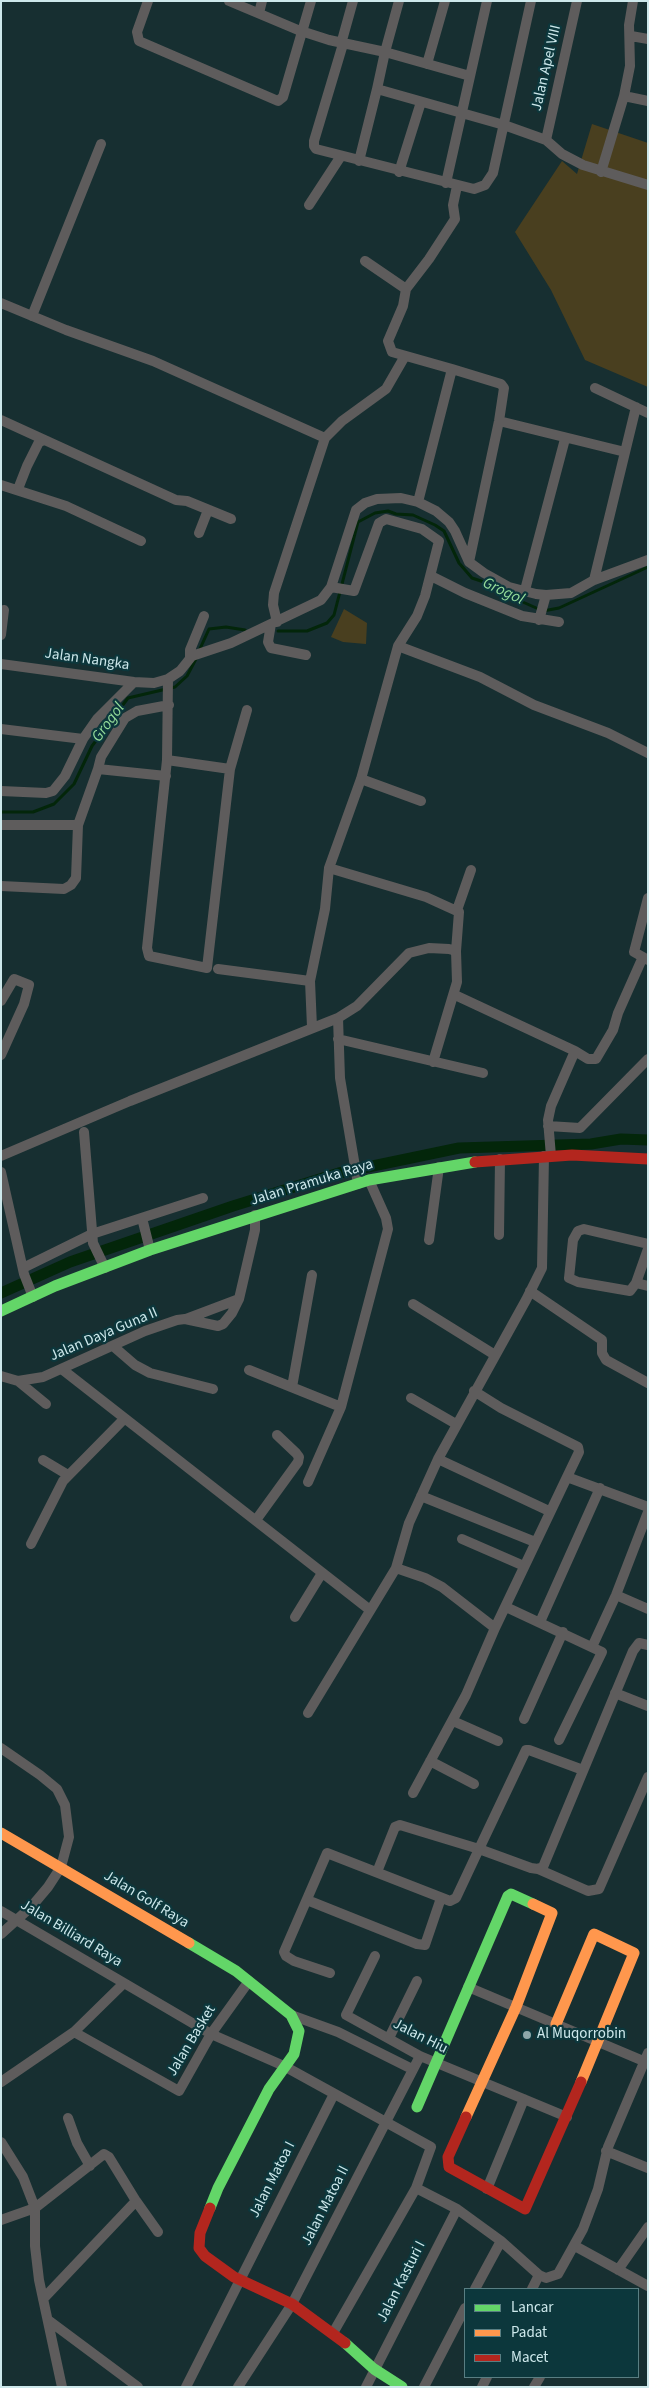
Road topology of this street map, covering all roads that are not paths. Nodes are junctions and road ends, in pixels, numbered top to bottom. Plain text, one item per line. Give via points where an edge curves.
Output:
1 (148, 1) edge
2 (229, 1) edge
3 (262, 1) edge
4 (311, 1) edge
5 (353, 1) edge
6 (399, 1) edge
7 (445, 1) edge
8 (487, 1) edge
9 (531, 1) edge
10 (577, 1) edge
11 (633, 1) edge
12 (260, 13) junction
13 (303, 32) junction
14 (631, 36) junction
15 (648, 39) edge
16 (342, 44) junction
17 (385, 52) junction
18 (427, 64) junction
19 (470, 76) junction
20 (377, 89) junction
21 (624, 96) junction
22 (648, 101) edge
23 (421, 102) junction
24 (461, 111) junction
25 (504, 125) junction
26 (546, 140) junction
27 (101, 144) dead end
28 (341, 156) junction
29 (358, 161) junction
30 (400, 172) junction
31 (601, 172) junction
32 (446, 183) junction
33 (648, 185) edge
34 (457, 186) junction
35 (309, 205) dead end
36 (365, 261) dead end
37 (406, 289) junction
38 (1, 303) edge
39 (32, 316) junction
40 (405, 356) junction
41 (452, 369) junction
42 (595, 388) dead end
43 (636, 407) junction
44 (648, 413) edge
45 (1, 420) edge
46 (499, 421) junction
47 (325, 438) junction
48 (565, 439) junction
49 (44, 440) junction
50 (625, 452) junction
51 (1, 485) edge
52 (18, 489) junction
53 (418, 502) junction
54 (208, 510) junction
55 (231, 519) dead end
56 (199, 533) dead end
57 (140, 541) dead end
58 (648, 560) edge
59 (469, 562) junction
60 (431, 576) junction
61 (594, 580) junction
62 (333, 587) junction
63 (525, 590) junction
64 (546, 595) junction
65 (4, 610) dead end
66 (204, 616) dead end
67 (538, 620) junction
68 (559, 622) dead end
69 (274, 623) junction
70 (1, 635) edge
71 (398, 646) junction
72 (306, 655) dead end
73 (191, 657) junction
74 (1, 664) edge
75 (134, 682) junction
76 (169, 691) junction
77 (247, 710) dead end
78 (1, 730) edge
79 (83, 739) junction
80 (648, 753) edge
81 (167, 760) junction
82 (98, 769) junction
83 (230, 769) junction
84 (166, 776) junction
85 (361, 779) junction
86 (1, 791) edge
87 (421, 801) dead end
88 (1, 825) edge
89 (78, 826) junction
90 (329, 868) junction
91 (471, 870) dead end
92 (1, 886) edge
93 (648, 898) edge
94 (457, 910) junction
95 (456, 951) junction
96 (645, 960) edge
97 (218, 969) dead end
98 (310, 981) junction
99 (455, 995) junction
100 (1, 1001) edge
101 (338, 1018) junction
102 (312, 1027) junction
103 (5, 1035) edge
104 (338, 1039) junction
105 (574, 1051) junction
106 (1, 1055) edge
107 (648, 1059) edge
108 (433, 1062) junction
109 (483, 1074) dead end
110 (548, 1128) junction
111 (84, 1132) dead end
112 (5, 1154) edge
113 (548, 1154) junction
114 (648, 1159) edge
115 (500, 1160) junction
116 (439, 1167) junction
117 (1, 1172) edge
118 (361, 1180) junction
119 (203, 1198) dead end
120 (255, 1215) junction
121 (143, 1222) junction
122 (499, 1235) dead end
123 (92, 1239) junction
124 (429, 1240) dead end
125 (648, 1244) edge
126 (149, 1245) junction
127 (648, 1249) edge
128 (102, 1265) junction
129 (23, 1271) junction
130 (312, 1275) dead end
131 (636, 1283) junction
132 (648, 1286) edge
133 (530, 1291) junction
134 (31, 1292) junction
135 (239, 1299) junction
136 (413, 1304) dead end
137 (1, 1311) edge
138 (185, 1319) junction
139 (113, 1346) junction
140 (495, 1355) junction
141 (62, 1370) junction
142 (249, 1370) dead end
143 (1, 1376) edge
144 (18, 1381) junction
145 (648, 1383) edge
146 (292, 1387) junction
147 (213, 1389) dead end
148 (474, 1391) junction
149 (411, 1398) dead end
150 (46, 1404) dead end
151 (341, 1407) junction
152 (124, 1418) junction
153 (456, 1424) junction
154 (277, 1435) dead end
155 (438, 1459) junction
156 (43, 1460) dead end
157 (68, 1475) junction
158 (566, 1477) junction
159 (308, 1482) dead end
160 (600, 1488) junction
161 (421, 1496) junction
162 (648, 1507) edge
163 (549, 1510) junction
164 (648, 1512) edge
165 (256, 1520) junction
166 (462, 1539) dead end
167 (535, 1542) junction
168 (31, 1544) dead end
169 (524, 1566) junction
170 (396, 1568) junction
171 (322, 1573) junction
172 (616, 1595) junction
173 (506, 1607) junction
174 (648, 1609) edge
175 (370, 1610) junction
176 (295, 1617) dead end
177 (540, 1622) junction
178 (495, 1628) junction
179 (563, 1632) junction
180 (648, 1645) edge
181 (592, 1647) junction
182 (615, 1693) junction
183 (648, 1706) edge
184 (308, 1713) dead end
185 (524, 1719) dead end
186 (453, 1721) junction
187 (559, 1740) dead end
188 (498, 1741) dead end
189 (1, 1748) edge
190 (430, 1761) junction
191 (583, 1770) junction
192 (648, 1777) edge
193 (474, 1784) dead end
194 (413, 1793) dead end
195 (1, 1833) edge
196 (480, 1849) junction
197 (61, 1867) junction
198 (538, 1869) junction
199 (377, 1872) junction
200 (441, 1898) junction
201 (307, 1900) junction
202 (1, 1911) edge
203 (18, 1919) junction
204 (1, 1934) edge
205 (375, 1956) dead end
206 (330, 1972) dead end
207 (249, 1981) junction
208 (417, 1981) dead end
209 (124, 1983) junction
210 (468, 1987) junction
211 (516, 2007) junction
212 (291, 2015) junction
213 (556, 2024) junction
214 (74, 2032) junction
215 (212, 2034) junction
216 (389, 2038) junction
217 (598, 2042) junction
218 (420, 2056) junction
219 (647, 2059) edge
220 (436, 2063) junction
221 (284, 2066) junction
222 (412, 2069) junction
223 (1, 2082) edge
224 (482, 2083) junction
225 (334, 2094) junction
226 (524, 2100) junction
227 (417, 2107) dead end
228 (567, 2117) junction
229 (68, 2118) dead end
230 (387, 2121) junction
231 (1, 2142) edge
232 (606, 2151) junction
233 (90, 2166) junction
234 (648, 2168) edge
235 (416, 2188) junction
236 (486, 2189) junction
237 (136, 2201) junction
238 (35, 2208) junction
239 (457, 2209) junction
240 (1, 2220) edge
241 (648, 2227) edge
242 (158, 2232) dead end
243 (501, 2241) junction
244 (575, 2246) junction
245 (618, 2270) junction
246 (539, 2275) junction
247 (240, 2280) junction
248 (648, 2286) edge
249 (476, 2288) edge
250 (532, 2288) edge
251 (43, 2299) junction
252 (292, 2304) junction
253 (464, 2310) edge
254 (48, 2320) junction
255 (333, 2333) junction
256 (374, 2370) junction
257 (62, 2387) edge
258 (138, 2387) edge
259 (186, 2387) edge
260 (238, 2387) edge
261 (366, 2387) edge
262 (402, 2387) edge
263 (424, 2387) edge

1 - 13 street via 137,32 139,41 275,101 282,97
2 - 12 street
3 - 12 street
4 - 13 street
5 - 16 street
6 - 17 street
7 - 18 street
8 - 19 street
9 - 25 street
10 - 26 street, Jalan Apel VIII
11 - 14 street via 629,25
12 - 13 street
13 - 16 street
14 - 15 street
14 - 21 street
16 - 17 street
16 - 28 street via 314,146 322,152
17 - 18 street
17 - 20 street
18 - 19 street
19 - 24 street
20 - 23 street
20 - 29 street
21 - 22 street
21 - 31 street
23 - 24 street
23 - 30 street
24 - 25 street
24 - 32 street
25 - 26 street
25 - 34 street via 490,180 474,189
26 - 31 street via 562,154
27 - 39 street
28 - 29 street
28 - 35 street
29 - 30 street
30 - 32 street
31 - 33 street
32 - 34 street
34 - 37 street via 453,223
36 - 37 street
37 - 40 street via 403,306 388,341 392,352
38 - 39 street
39 - 47 street via 153,361
40 - 41 street
40 - 47 street via 386,389 342,421
41 - 46 street via 503,385
41 - 53 street
42 - 43 street
43 - 44 street
43 - 50 street
45 - 49 street
46 - 48 street
46 - 59 street
47 - 69 street via 274,593
48 - 50 street
48 - 63 street
49 - 52 street via 39,442
49 - 54 street via 176,500
50 - 61 street
51 - 52 street
52 - 57 street via 66,506
53 - 59 street via 449,522
53 - 62 street via 389,497 365,503 356,510
54 - 55 street
54 - 56 street
58 - 61 street
59 - 63 street via 509,587
60 - 62 street via 439,541 422,529 386,519 379,523 354,591
60 - 67 street via 465,594
60 - 71 street via 417,616
61 - 64 street via 571,593
62 - 69 street via 321,600
63 - 64 street
64 - 67 street
65 - 70 street
66 - 73 street via 190,650
67 - 68 street
69 - 72 street via 268,642 271,648
69 - 73 street
71 - 80 street via 480,678 534,705 608,733
71 - 85 street
73 - 76 street
74 - 75 street, Jalan Nangka
75 - 76 street, Jalan Nangka via 154,683
75 - 79 street via 108,706
76 - 81 street
76 - 82 street via 125,718 101,757
77 - 83 street
78 - 79 street
79 - 86 street via 65,776 53,791
81 - 83 street
81 - 84 street
82 - 84 street
82 - 89 street
83 - 84 street via 207,968 149,956 147,948
85 - 87 street
85 - 90 street
88 - 89 street
89 - 92 street via 76,878 71,885 64,888
90 - 94 street via 426,897
90 - 98 street via 325,909
91 - 94 street
93 - 96 street via 634,946 634,952
94 - 95 street via 460,914
95 - 99 street
95 - 101 street via 429,948 409,953 357,1006
96 - 105 street via 596,1059 588,1059
97 - 98 street
98 - 102 street
99 - 105 street
99 - 108 street
100 - 103 street via 14,979 29,985 24,1004
101 - 102 street
101 - 104 street
102 - 112 street
103 - 106 street
104 - 108 street
104 - 118 street via 340,1078 353,1160
105 - 110 street via 552,1106
107 - 110 street via 580,1128
108 - 109 street
110 - 113 street
111 - 123 street
113 - 114 street, Jalan Pramuka Raya
113 - 115 street, Jalan Pramuka Raya
113 - 133 street via 542,1268
115 - 116 street, Jalan Pramuka Raya
115 - 122 street
116 - 118 street, Jalan Pramuka Raya
116 - 124 street
117 - 129 street
118 - 120 street, Jalan Pramuka Raya
118 - 151 street via 386,1218 388,1230
119 - 121 street
120 - 126 street, Jalan Pramuka Raya
120 - 135 street, Jalan Daya Guna II via 255,1230
121 - 123 street
121 - 126 street
123 - 128 street
123 - 129 street
125 - 131 street via 584,1229 578,1231 573,1240 569,1278 630,1291
126 - 128 street, Jalan Pramuka Raya
127 - 131 street
128 - 134 street, Jalan Pramuka Raya
129 - 134 street
130 - 146 street
131 - 132 street
133 - 140 street
133 - 145 street via 602,1340 602,1353 606,1360
134 - 137 street, Jalan Pramuka Raya
135 - 138 street
135 - 138 street, Jalan Daya Guna II via 232,1313 218,1326
136 - 140 street
138 - 139 street, Jalan Daya Guna II
139 - 141 street, Jalan Daya Guna II
139 - 147 street via 150,1373
140 - 148 street
141 - 144 street, Jalan Daya Guna II
141 - 152 street
142 - 146 street
143 - 144 street, Jalan Daya Guna II
144 - 150 street
146 - 151 street
148 - 153 street
148 - 158 street via 578,1447 579,1452
149 - 153 street
151 - 159 street
152 - 157 street
152 - 165 street
153 - 155 street
154 - 165 street via 296,1453 298,1462
155 - 161 street
155 - 163 street
156 - 157 street
157 - 168 street
158 - 160 street
158 - 163 street
160 - 162 street
160 - 177 street
161 - 167 street
161 - 170 street
163 - 167 street
164 - 172 street
165 - 171 street
166 - 169 street
167 - 169 street
169 - 173 street
170 - 175 street
170 - 178 street via 442,1587
171 - 175 street
171 - 176 street
172 - 174 street
172 - 181 street
173 - 177 street
173 - 178 street
175 - 184 street
177 - 179 street
178 - 186 street
179 - 181 street
179 - 185 street
180 - 182 street via 638,1642
181 - 187 street via 602,1652
182 - 183 street
182 - 191 street
186 - 188 street
186 - 190 street
189 - 197 street via 40,1775 61,1797 69,1837
190 - 193 street
190 - 194 street
191 - 196 street via 526,1750
191 - 198 street via 543,1867
192 - 198 street via 599,1889 588,1891
195 - 197 street, Jalan Golf Raya
196 - 198 street
196 - 199 street via 395,1826
196 - 200 street via 456,1898 450,1901
197 - 203 street via 48,1887
197 - 207 street, Jalan Golf Raya
199 - 200 street
199 - 201 street via 327,1854
200 - 201 street via 425,1945
201 - 206 street via 284,1952 286,1956
202 - 203 street, Jalan Billiard Raya
203 - 204 street
203 - 209 street, Jalan Billiard Raya
205 - 216 street, Jalan Hiu via 346,2015
207 - 212 street, Jalan Golf Raya
207 - 215 street, Jalan Basket
208 - 216 street
209 - 214 street, Jalan Billiard Raya
209 - 215 street, Jalan Billiard Raya
210 - 211 street
210 - 211 street via 511,1894 552,1915
210 - 220 street
211 - 213 street
211 - 224 street
212 - 221 street via 298,2032 297,2043 294,2054
212 - 222 street via 338,2032
213 - 217 street
213 - 217 street via 594,1934 634,1953
214 - 215 street, Jalan Basket via 176,2092
214 - 223 street, Jalan Billiard Raya
215 - 221 street, Jalan Billiard Raya
216 - 218 street, Jalan Hiu
217 - 219 street
217 - 228 street
218 - 220 street, Jalan Hiu
218 - 222 street, Jalan Matoa II
219 - 232 street
220 - 224 street, Jalan Hiu
220 - 227 street
221 - 225 street, Jalan Billiard Raya
221 - 247 street via 218,2188 200,2234 199,2248 205,2256
222 - 230 street, Jalan Matoa II
224 - 226 street, Jalan Hiu
224 - 236 street via 448,2157 449,2166 457,2173
225 - 230 street, Jalan Billiard Raya
225 - 247 street, Jalan Matoa I
226 - 228 street, Jalan Hiu
226 - 236 street
228 - 236 street via 525,2210
229 - 233 street
230 - 235 street, Jalan Billiard Raya via 431,2147
230 - 252 street, Jalan Matoa II
231 - 238 street via 24,2178
232 - 234 street
232 - 244 street via 598,2189
233 - 237 street via 102,2154 107,2155
233 - 238 street
235 - 239 street
235 - 255 street
237 - 242 street
237 - 251 street
238 - 240 street
238 - 251 street via 35,2246
239 - 243 street
239 - 256 street, Jalan Kasturi I
241 - 245 street
243 - 246 street
243 - 249 street
244 - 245 street
244 - 246 street via 558,2274 546,2278
245 - 248 street
246 - 250 street
247 - 252 street
247 - 259 street, Jalan Matoa I
251 - 254 street
252 - 255 street
252 - 260 street, Jalan Matoa II
253 - 263 street
254 - 257 street
254 - 258 street
255 - 256 street
256 - 261 street, Jalan Kasturi I
256 - 262 street

